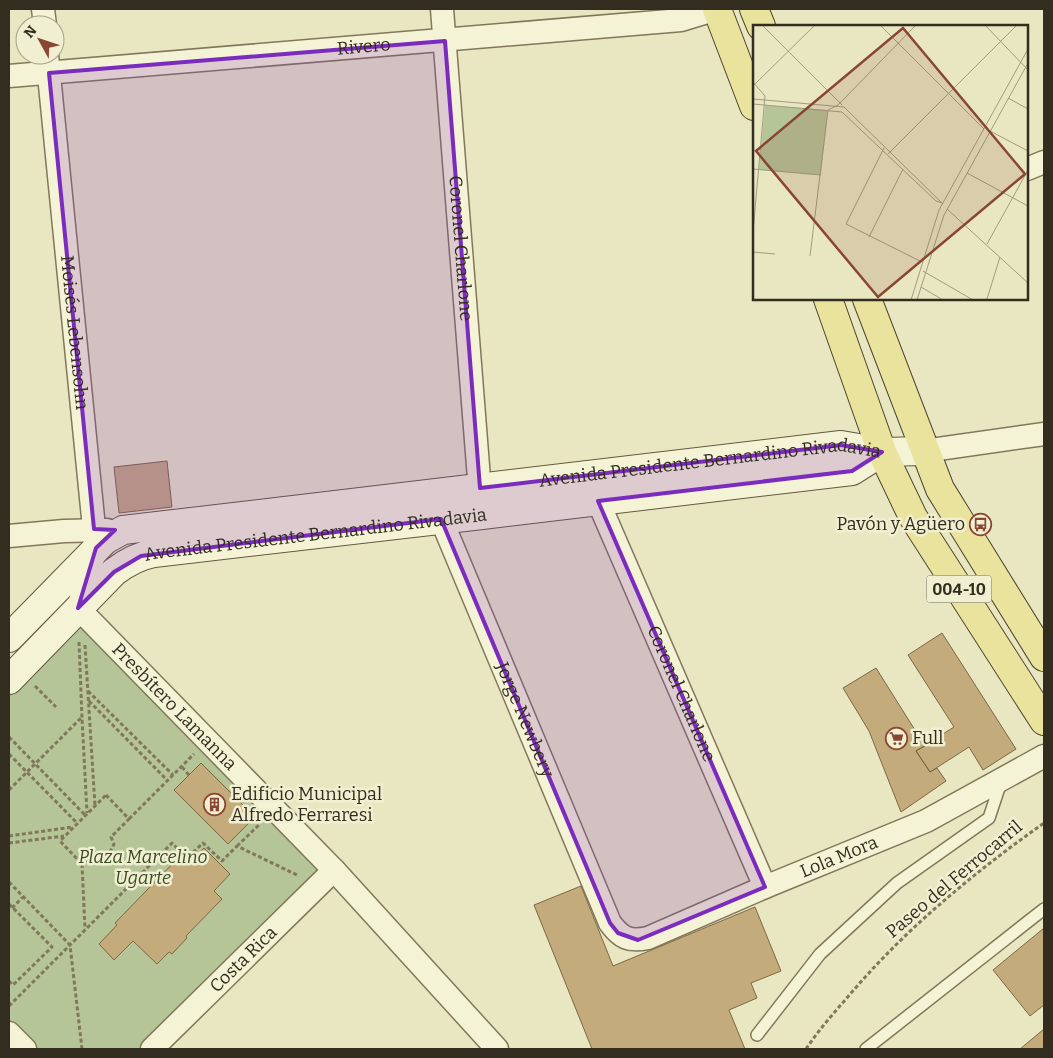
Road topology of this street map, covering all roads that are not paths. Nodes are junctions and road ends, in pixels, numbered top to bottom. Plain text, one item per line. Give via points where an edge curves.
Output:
1 (442, 9) edge
2 (717, 9) edge
3 (754, 9) edge
4 (761, 25) edge
5 (445, 40) junction
6 (65, 63) edge
7 (45, 65) edge
8 (48, 65) edge
9 (9, 76) edge
10 (753, 103) edge
11 (1044, 162) edge
12 (1028, 169) edge
13 (828, 300) edge
14 (867, 300) edge
15 (1044, 434) edge
16 (924, 451) junction
17 (882, 452) junction
18 (480, 488) junction
19 (598, 501) junction
20 (439, 507) junction
21 (482, 516) junction
22 (9, 536) edge
23 (95, 539) junction
24 (81, 610) junction
25 (9, 638) edge
26 (1044, 657) edge
27 (14, 674) edge
28 (1044, 721) edge
29 (1044, 756) edge
30 (1002, 780) junction
31 (334, 870) junction
32 (765, 887) junction
33 (1044, 909) edge
34 (627, 938) joint
35 (9, 1033) edge
36 (758, 1035) dead end
37 (26, 1049) edge
38 (152, 1049) edge
39 (498, 1049) edge
40 (866, 1049) edge

1 - 5 street, Coronel Charlone
2 - 5 street, Rivero via 681,20
2 - 10 main road
3 - 4 main road
5 - 6 street, Rivero
5 - 18 street, Coronel Charlone
7 - 9 street, Rivero
8 - 23 street, Moisés Lebensohn
11 - 12 street
13 - 17 main road, 004-10
14 - 16 main road, 004-10
15 - 16 street
16 - 17 main road
16 - 26 main road, 004-10 via 940,489
17 - 18 main road, Avenida Presidente Bernardino Rivadavia via 841,445
17 - 19 main road, Avenida Presidente Bernardino Rivadavia via 852,471
17 - 28 main road, 004-10 via 913,517
18 - 20 main road, Avenida Presidente Bernardino Rivadavia
18 - 21 street, Coronel Charlone
19 - 21 main road, Avenida Presidente Bernardino Rivadavia
19 - 32 street, Coronel Charlone
20 - 21 main road, Avenida Presidente Bernardino Rivadavia
20 - 23 main road, Avenida Presidente Bernardino Rivadavia via 124,530 105,540
20 - 24 main road, Avenida Presidente Bernardino Rivadavia via 141,556 114,572
20 - 34 street, Jorge Newbery via 610,923
22 - 23 street
23 - 24 street, Moisés Lebensohn
23 - 25 main road, Avenida Presidente Bernardino Rivadavia
24 - 27 main road, Avenida Presidente Bernardino Rivadavia
24 - 31 street, Presbítero Lamanna
29 - 30 street, Lola Mora
30 - 32 street, Lola Mora via 926,821
30 - 36 lane via 989,818 897,883 827,947
31 - 38 street, Costa Rica
31 - 39 street, Presbítero Lamanna
32 - 34 street, Lola Mora via 648,938
33 - 40 lane
35 - 37 street

